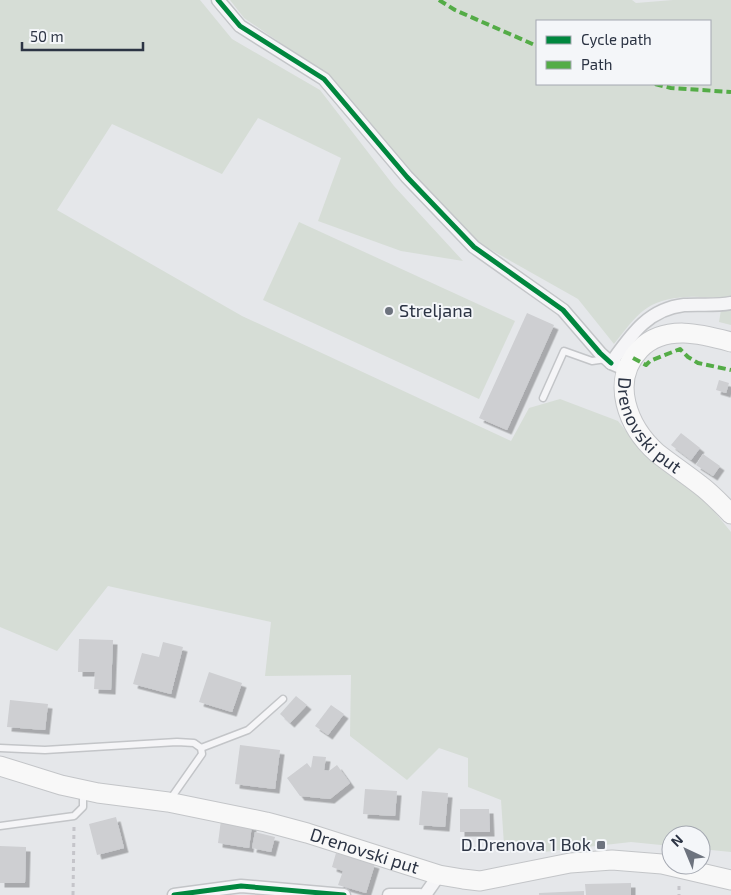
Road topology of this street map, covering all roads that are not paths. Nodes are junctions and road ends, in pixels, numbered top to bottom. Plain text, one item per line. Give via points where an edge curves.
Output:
1 (218, 0) edge
2 (731, 304) edge
3 (731, 342) edge
4 (614, 364) junction
5 (543, 398) dead end
6 (731, 514) edge
7 (283, 699) dead end
8 (0, 748) edge
9 (201, 748) junction
10 (0, 766) edge
11 (83, 790) junction
12 (168, 802) junction
13 (0, 826) edge
14 (439, 875) junction
15 (731, 880) edge
16 (174, 895) edge
17 (344, 895) edge
18 (389, 895) edge
19 (420, 895) edge
20 (425, 895) edge

1 - 4 street via 240,26 324,80 407,177 474,247 563,310
2 - 4 street via 664,309 634,331
3 - 4 main road, Drenovski put via 694,333 667,334 644,346 633,358
4 - 5 lane via 592,361 564,351
4 - 6 main road, Drenovski put via 624,383 626,407 645,440
7 - 9 lane via 248,730
8 - 9 lane via 46,750 177,742 194,743
9 - 12 lane via 202,754
10 - 11 main road, Drenovski put
11 - 12 main road, Drenovski put
11 - 13 lane via 83,807 74,816
12 - 14 main road, Drenovski put via 307,833
14 - 15 main road, Drenovski put via 480,881 570,863 612,860 662,864
14 - 20 street
16 - 17 street via 241,886
18 - 19 street

